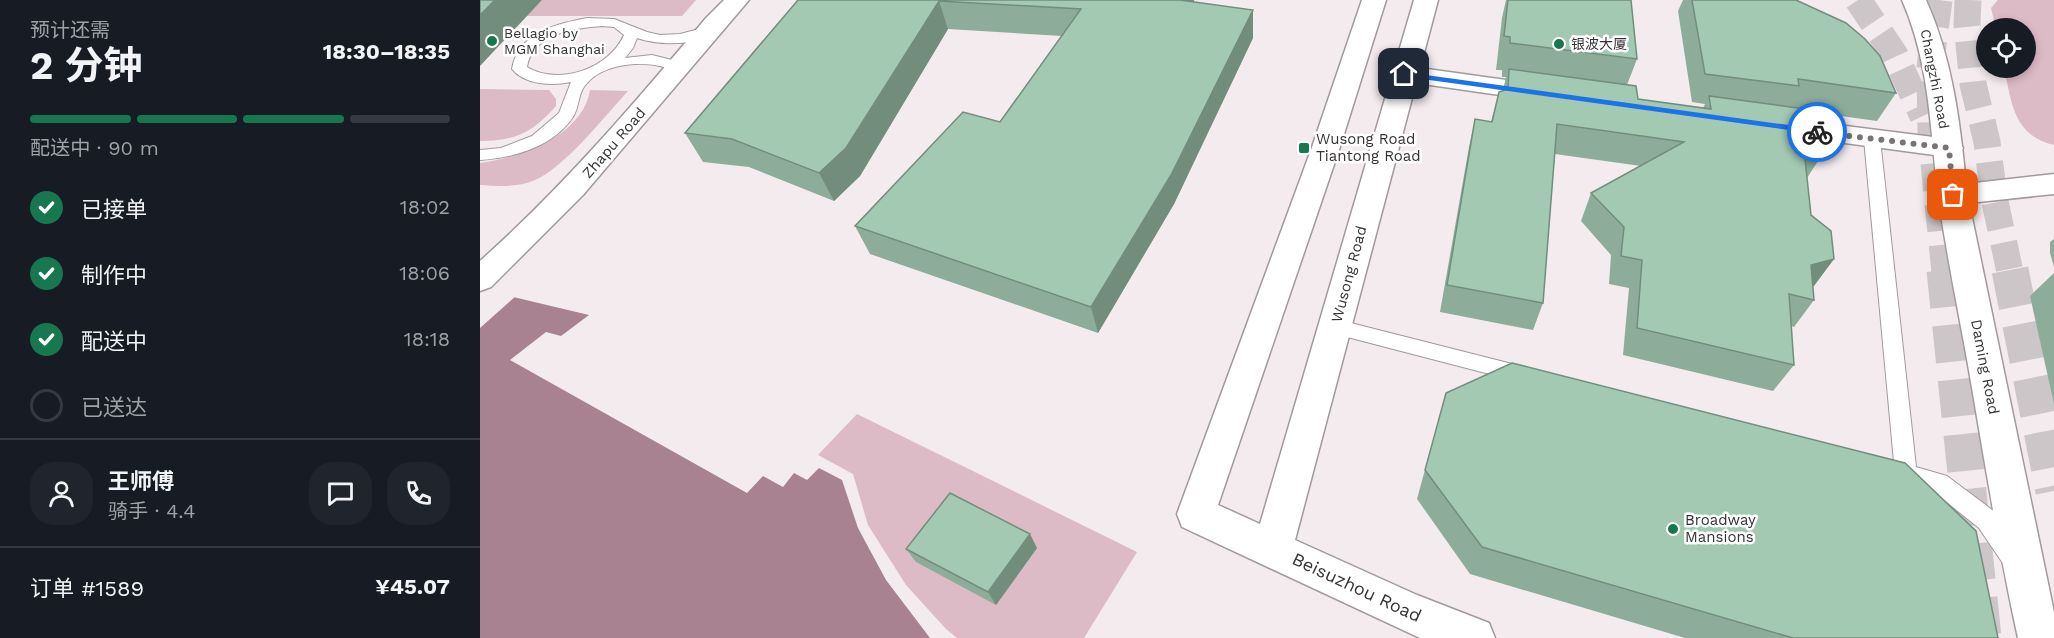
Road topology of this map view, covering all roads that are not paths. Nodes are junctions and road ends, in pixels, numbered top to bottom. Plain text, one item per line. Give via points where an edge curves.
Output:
1 (737, 0) edge
2 (1374, 0) edge
3 (1426, 0) edge
4 (1914, 0) edge
5 (626, 28) junction
6 (707, 32) junction
7 (608, 64) junction
8 (590, 72) junction
9 (674, 74) junction
10 (1404, 74) junction
11 (544, 80) junction
12 (1568, 97) edge
13 (570, 104) junction
14 (1743, 122) edge
15 (1872, 139) junction
16 (1949, 148) junction
17 (480, 154) edge
18 (2054, 184) edge
19 (1953, 195) junction
20 (481, 279) edge
21 (1335, 327) junction
22 (1541, 380) edge
23 (1873, 465) edge
24 (1906, 474) junction
25 (1273, 548) junction
26 (2024, 573) junction
27 (1474, 638) edge
28 (2039, 638) edge

1 - 6 street, Zhapu Road
2 - 25 street, Beisuzhou Road via 1196,514
3 - 10 street, Wusong Road
4 - 16 street, Changzhi Road via 1934,55
5 - 6 lane via 646,37 673,39
5 - 7 lane via 631,35 629,44
5 - 11 lane via 615,23 583,22 555,30 534,42 523,51 519,69
6 - 9 street, Zhapu Road
7 - 8 lane
7 - 9 lane via 652,59 671,64
8 - 11 lane
8 - 13 lane via 576,86
9 - 20 street, Zhapu Road via 588,174
10 - 12 street
10 - 21 street, Wusong Road
11 - 13 lane via 561,86
13 - 17 lane via 566,115 538,140 503,153
14 - 15 street
15 - 16 street
15 - 24 lane
16 - 19 street, Changzhi Road
18 - 19 street
19 - 26 street, Daming Road
21 - 22 lane
21 - 25 street, Wusong Road
23 - 24 lane
24 - 26 lane via 1939,483 1986,520
25 - 27 street, Beisuzhou Road via 1409,613
26 - 28 street, Daming Road

